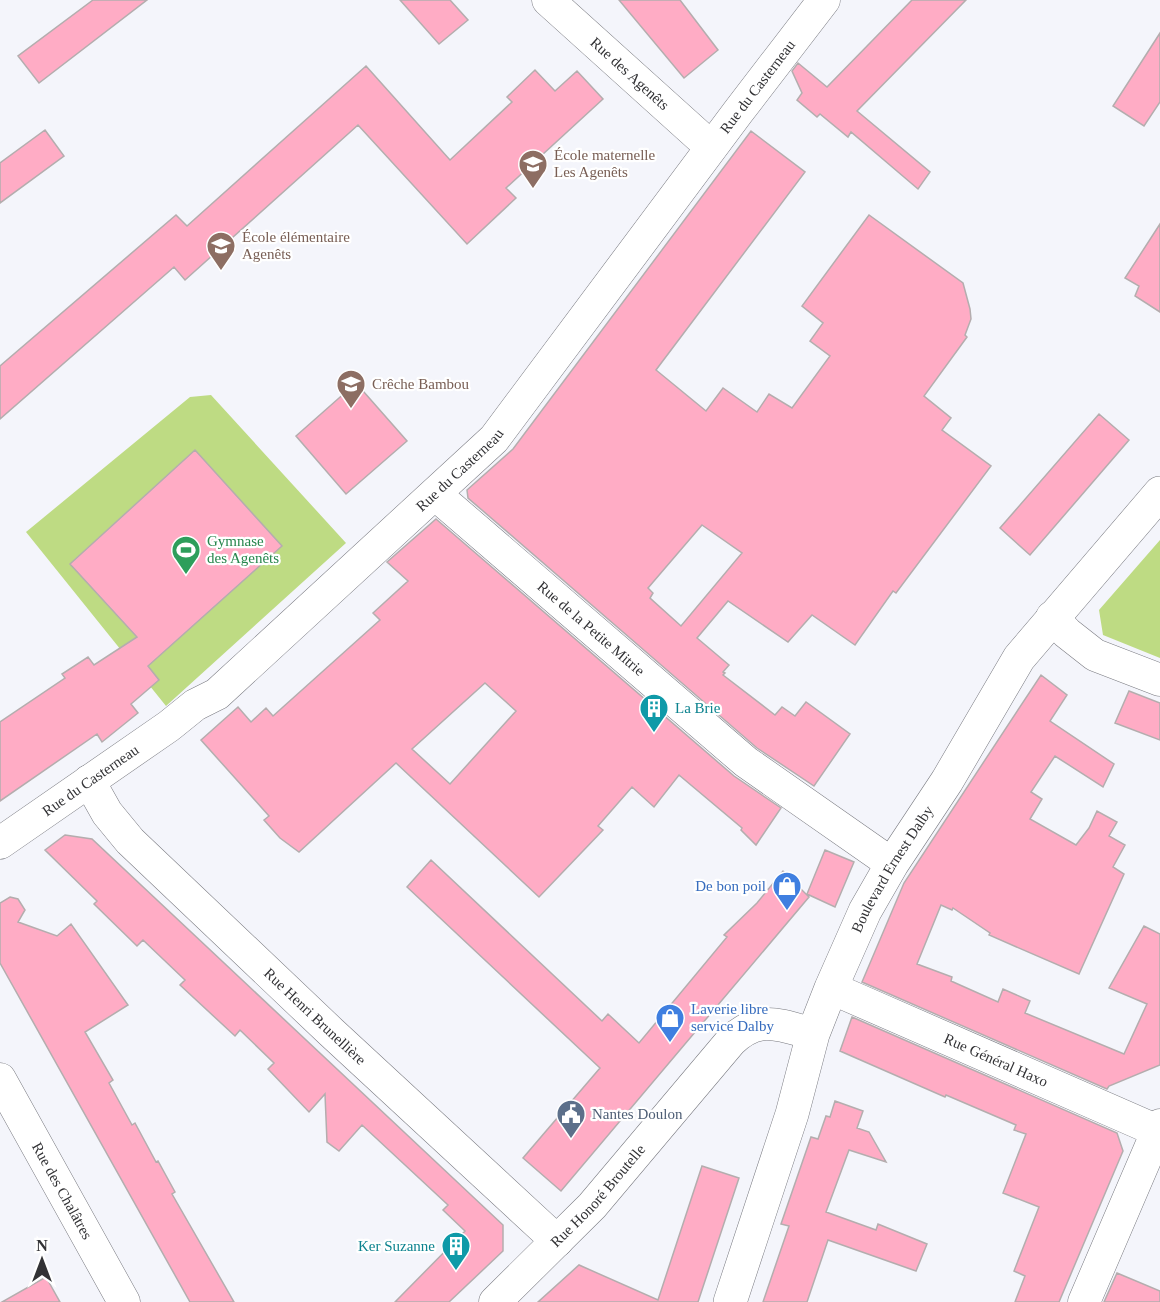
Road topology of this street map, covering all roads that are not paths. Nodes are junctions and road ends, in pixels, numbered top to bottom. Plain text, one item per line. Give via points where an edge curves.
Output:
1 (548, 0) edge
2 (824, 0) edge
3 (711, 147) junction
4 (1160, 493) edge
5 (435, 494) junction
6 (1052, 617) junction
7 (1160, 680) edge
8 (89, 781) junction
9 (0, 843) edge
10 (892, 864) junction
11 (831, 988) junction
12 (813, 1034) junction
13 (0, 1079) edge
14 (1159, 1130) edge
15 (557, 1241) junction
16 (124, 1302) edge
17 (495, 1302) edge
18 (730, 1302) edge
19 (1084, 1302) edge

1 - 3 street, Rue des Agenêts
2 - 3 street, Rue du Casterneau
3 - 5 street, Rue du Casterneau via 494,439
4 - 6 street, Boulevard Ernest Dalby
5 - 8 street, Rue du Casterneau via 217,694 195,705
5 - 10 street, Rue de la Petite Mitrie via 747,762
6 - 7 street via 1095,655
6 - 10 street, Boulevard Ernest Dalby via 1019,658 947,781
8 - 9 street, Rue du Casterneau
8 - 15 street, Rue Henri Brunellière via 106,813 130,842
10 - 11 street, Boulevard Ernest Dalby via 865,911
11 - 12 street, Boulevard Ernest Dalby
11 - 14 street, Rue Général Haxo
12 - 15 street, Rue Honoré Broutelle via 766,1023 743,1030 592,1206
12 - 18 street, Boulevard Ernest Dalby via 792,1114
13 - 16 street, Rue des Chalâtres
14 - 19 street
15 - 17 street, Rue Honoré Broutelle

